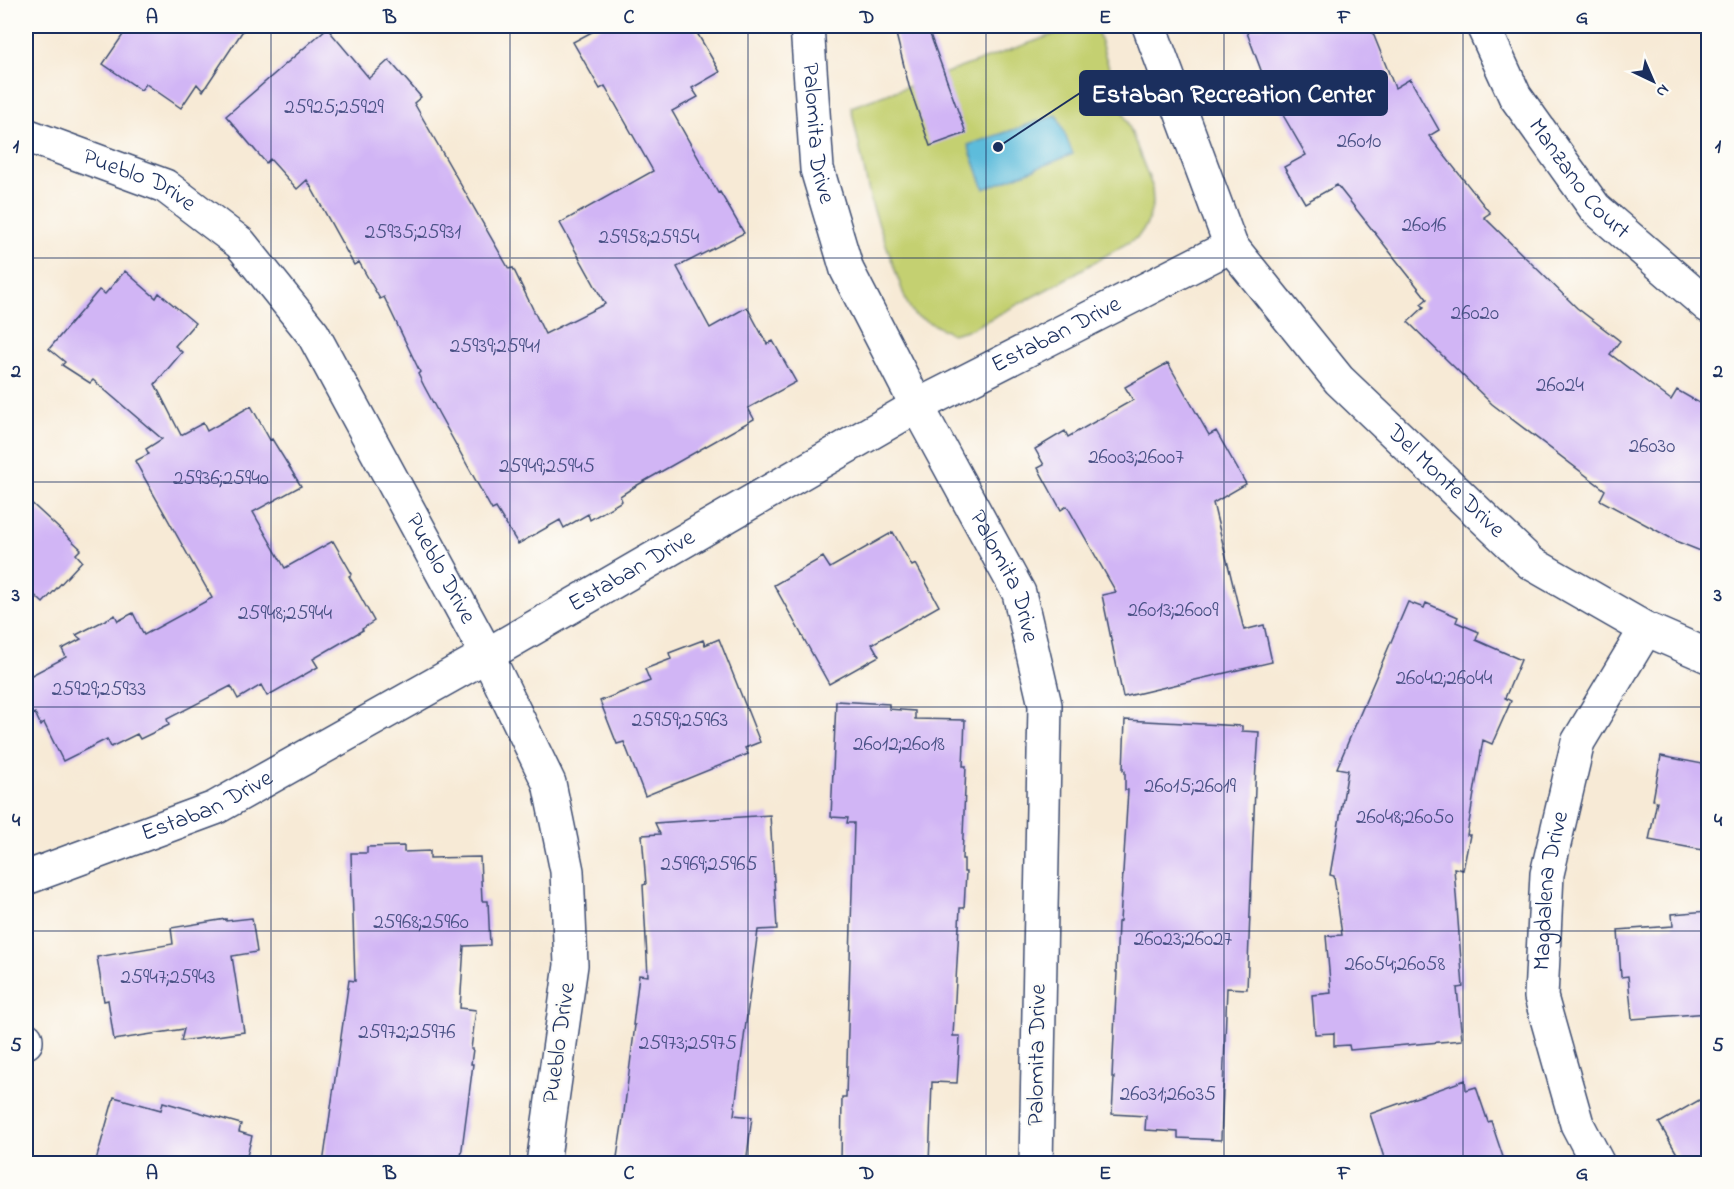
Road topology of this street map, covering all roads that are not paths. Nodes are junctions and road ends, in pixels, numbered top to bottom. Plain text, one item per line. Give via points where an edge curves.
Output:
1 (807, 26) edge
2 (1149, 26) edge
3 (1483, 26) edge
4 (26, 135) edge
5 (1231, 246) junction
6 (1708, 306) edge
7 (917, 406) junction
8 (1646, 629) junction
9 (488, 655) junction
10 (1708, 656) edge
11 (26, 878) edge
12 (543, 1164) edge
13 (1036, 1164) edge
14 (1598, 1164) edge

1 - 7 street, Palomita Drive via 817,169 847,270
2 - 5 street, Del Monte Drive
3 - 6 street, Manzano Court via 1515,96 1595,208
4 - 9 street, Pueblo Drive via 165,186 240,243 313,334
5 - 7 street, Estaban Drive
5 - 8 street, Del Monte Drive via 1339,380 1531,563
7 - 9 street, Estaban Drive
7 - 13 street, Palomita Drive via 1019,593 1045,705
8 - 10 street, Del Monte Drive
8 - 14 street, Magdalena Drive via 1578,742 1547,874 1541,997 1578,1124
9 - 11 street, Estaban Drive via 215,808
9 - 12 street, Pueblo Drive via 549,783 567,871 571,965

